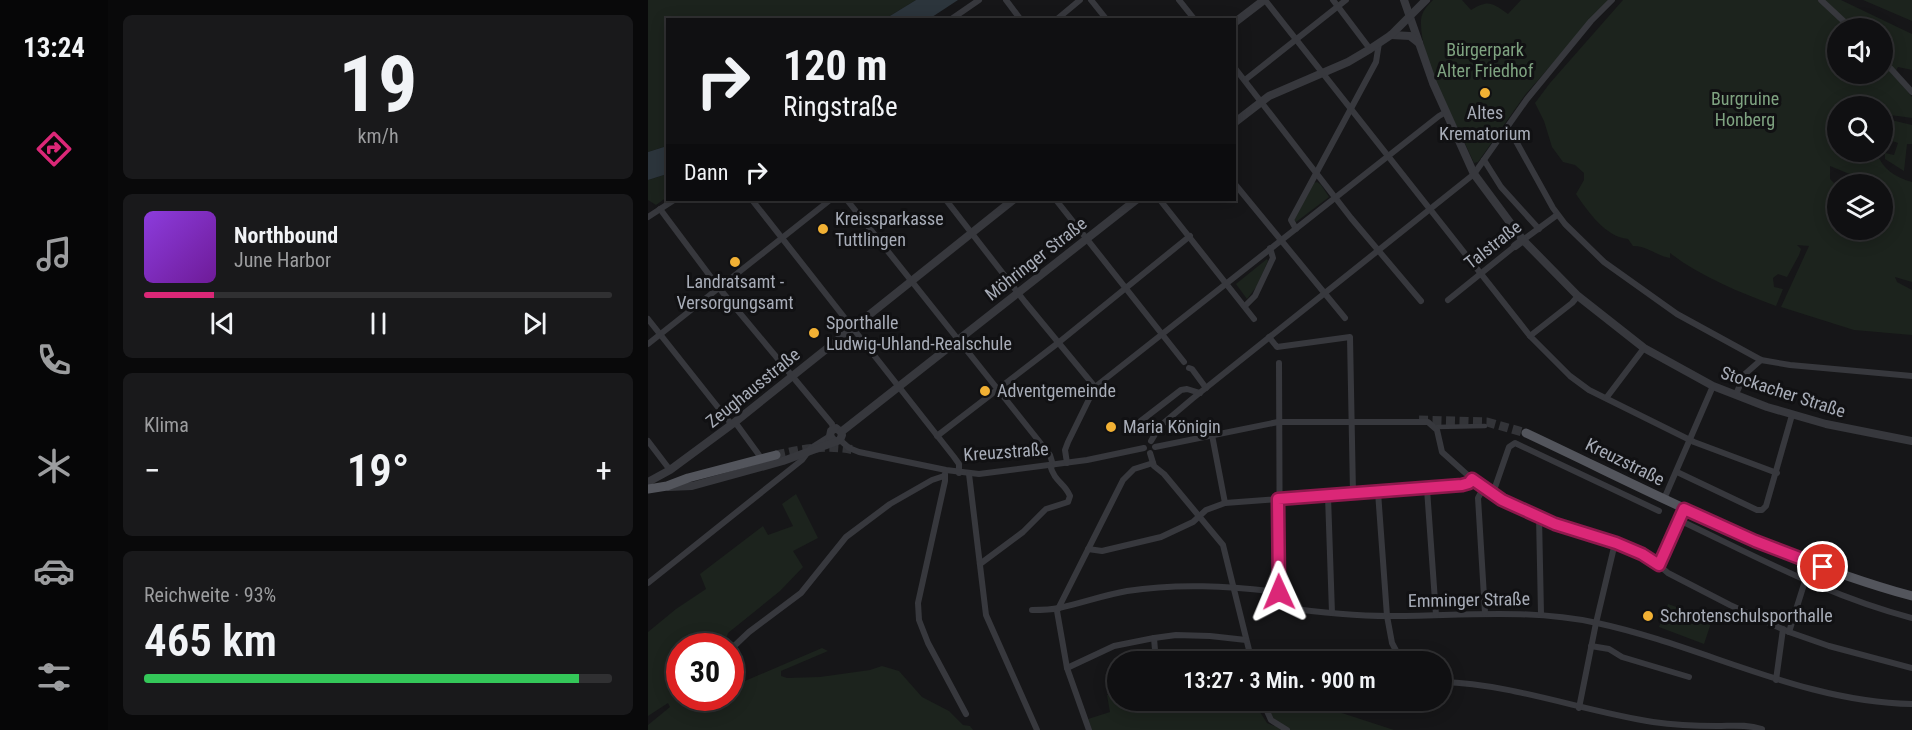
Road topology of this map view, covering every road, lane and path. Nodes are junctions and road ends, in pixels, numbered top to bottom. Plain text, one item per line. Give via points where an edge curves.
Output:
1 (979, 0) edge
2 (1006, 0) edge
3 (1080, 0) edge
4 (1091, 0) edge
5 (1179, 0) edge
6 (1264, 0) edge
7 (1333, 0) edge
8 (1346, 0) edge
9 (1404, 0) edge
10 (1426, 0) edge
11 (1612, 0) edge
12 (1821, 0) edge
13 (1338, 6) junction
14 (953, 18) edge
15 (1020, 18) edge
16 (1058, 18) edge
17 (1102, 18) edge
18 (1193, 18) edge
19 (1410, 18) junction
20 (1840, 18) edge
21 (1236, 22) edge
22 (1391, 35) junction
23 (1295, 41) junction
24 (1379, 43) junction
25 (1419, 43) junction
26 (1370, 49) junction
27 (1361, 55) junction
28 (1376, 62) junction
29 (1236, 69) edge
30 (1893, 71) edge
31 (1322, 74) junction
32 (1245, 80) junction
33 (1912, 92) edge
34 (1262, 101) junction
35 (1351, 109) junction
36 (1446, 112) junction
37 (1236, 121) edge
38 (1506, 129) junction
39 (1388, 156) junction
40 (1484, 160) junction
41 (1317, 174) junction
42 (1474, 174) junction
43 (1236, 185) edge
44 (1336, 198) junction
45 (674, 201) edge
46 (753, 201) edge
47 (829, 201) edge
48 (848, 201) edge
49 (947, 201) edge
50 (1012, 201) edge
51 (1057, 201) edge
52 (1135, 201) edge
53 (1161, 201) edge
54 (660, 210) junction
55 (1430, 211) junction
56 (1557, 215) junction
57 (648, 217) edge
58 (1296, 228) junction
59 (1539, 229) junction
60 (972, 232) junction
61 (1190, 236) junction
62 (1087, 238) junction
63 (781, 239) junction
64 (1281, 240) junction
65 (1523, 240) junction
66 (1515, 246) joint
67 (1270, 248) junction
68 (1378, 250) junction
69 (1480, 273) junction
70 (911, 280) junction
71 (1227, 282) junction
72 (1127, 287) junction
73 (719, 288) junction
74 (1017, 292) junction
75 (1325, 292) junction
76 (1578, 296) junction
77 (1448, 300) dead end
78 (1421, 301) dead end
79 (1245, 306) junction
80 (1345, 318) dead end
81 (648, 319) edge
82 (1254, 319) dead end
83 (852, 327) junction
84 (660, 334) junction
85 (1163, 334) junction
86 (1530, 336) junction
87 (1269, 337) junction
88 (958, 338) junction
89 (1058, 343) junction
90 (648, 344) edge
91 (1644, 348) junction
92 (1761, 360) junction
93 (1184, 362) dead end
94 (1279, 363) dead end
95 (1189, 368) dead end
96 (791, 376) junction
97 (1912, 376) edge
98 (898, 386) junction
99 (1713, 386) junction
100 (1095, 387) junction
101 (999, 390) junction
102 (1203, 390) junction
103 (1736, 394) junction
104 (1607, 397) junction
105 (1792, 415) junction
106 (1278, 422) junction
107 (1350, 422) junction
108 (734, 424) junction
109 (1485, 426) dead end
110 (1133, 427) dead end
111 (1435, 427) junction
112 (1526, 433) tunnel mouth
113 (836, 435) junction
114 (1212, 435) junction
115 (937, 436) junction
116 (1690, 440) junction
117 (648, 441) edge
118 (1912, 441) edge
119 (1152, 447) junction
120 (807, 453) junction
121 (759, 454) dead end
122 (776, 455) tunnel mouth
123 (1067, 463) junction
124 (1153, 463) junction
125 (1052, 465) junction
126 (670, 470) junction
127 (1677, 472) junction
128 (945, 473) junction
129 (959, 473) junction
130 (1777, 473) junction
131 (969, 474) junction
132 (688, 478) junction
133 (1472, 479) junction
134 (648, 482) edge
135 (667, 486) junction
136 (1484, 487) junction
137 (648, 489) edge
138 (1427, 489) junction
139 (1378, 492) junction
140 (1493, 493) junction
141 (1353, 494) junction
142 (1328, 496) junction
143 (1278, 499) junction
144 (1664, 499) junction
145 (1225, 503) junction
146 (1684, 509) junction
147 (1659, 511) dead end
148 (1198, 516) junction
149 (1539, 516) junction
150 (1678, 520) junction
151 (1616, 543) junction
152 (1088, 549) junction
153 (980, 564) junction
154 (1659, 565) junction
155 (1805, 581) junction
156 (648, 583) edge
157 (1233, 586) junction
158 (1279, 592) junction
159 (1912, 596) edge
160 (1058, 608) junction
161 (1032, 610) dead end
162 (1332, 613) junction
163 (1485, 614) junction
164 (1541, 614) junction
165 (1436, 615) junction
166 (1387, 616) junction
167 (1912, 618) edge
168 (1596, 623) junction
169 (1786, 630) junction
170 (744, 637) edge
171 (1154, 638) junction
172 (1246, 640) junction
173 (1591, 646) junction
174 (1155, 651) edge
175 (1249, 651) edge
176 (1396, 651) edge
177 (1067, 668) junction
178 (1912, 668) edge
179 (1689, 677) dead end
180 (1776, 680) junction
181 (1452, 682) edge
182 (1912, 704) edge
183 (1579, 708) junction
184 (1266, 711) edge
185 (966, 714) dead end
186 (1762, 729) edge
187 (1037, 730) edge
188 (1089, 730) edge
189 (1287, 730) edge

1 - 14 street
2 - 15 street
3 - 16 street
4 - 17 street
5 - 18 street
6 - 21 street
6 - 23 street
7 - 13 street
8 - 13 street
9 - 19 street, Stockacher Straße
10 - 19 street
11 - 38 street
12 - 20 street
13 - 23 street
13 - 26 street
19 - 22 street
19 - 25 street, Stockacher Straße
22 - 24 street
22 - 25 street via 1410,36
23 - 31 street
23 - 32 street
24 - 26 street
24 - 28 street
25 - 36 street, Stockacher Straße
26 - 27 street
27 - 28 street via 1370,54
27 - 31 street
28 - 35 street
29 - 32 street
30 - 33 street
31 - 34 street
31 - 35 street
32 - 34 street
34 - 37 street
34 - 41 street
35 - 39 street
35 - 41 street
36 - 39 street
36 - 42 street, Stockacher Straße
38 - 40 street
38 - 56 street
39 - 44 street
39 - 55 street
40 - 42 street
40 - 59 street via 1501,187
41 - 44 street
41 - 58 street via 1291,220
42 - 55 street
42 - 65 street, Stockacher Straße
43 - 64 street
44 - 58 street
44 - 68 street
45 - 54 street
46 - 63 street
47 - 63 street
48 - 70 street
49 - 60 street
50 - 60 street, Zeughausstraße
51 - 62 street
52 - 62 street, Möhringer Straße
53 - 61 street
54 - 57 street
54 - 73 street
55 - 68 street
55 - 69 street
56 - 59 street, Talstraße
56 - 92 street via 1604,262 1672,311
58 - 64 street
59 - 65 street, Talstraße
60 - 70 street, Zeughausstraße
60 - 74 street
61 - 71 street
61 - 72 street
62 - 72 street
62 - 74 street, Möhringer Straße
63 - 73 street
63 - 83 street
64 - 67 street
64 - 75 street
65 - 66 street, Talstraße
65 - 76 street, Stockacher Straße
66 - 69 street, Talstraße
67 - 71 street
67 - 79 street via 1273,258 1255,296
68 - 75 street
68 - 78 street
69 - 77 street, Talstraße
69 - 86 street
70 - 83 street, Zeughausstraße
70 - 88 street
71 - 79 street
71 - 85 street
72 - 85 street
72 - 89 street
73 - 84 street
73 - 96 street
74 - 88 street, Möhringer Straße
74 - 89 street
75 - 80 street
75 - 87 street
76 - 86 street
76 - 91 street, Stockacher Straße
79 - 82 street
81 - 84 street
83 - 96 street, Zeughausstraße
83 - 98 street
84 - 90 street
84 - 108 street
85 - 93 street
85 - 100 street
86 - 104 street via 1570,376
87 - 102 street
87 - 107 street via 1277,347 1350,337
88 - 98 street, Möhringer Straße
88 - 101 street
89 - 100 street
89 - 101 street
91 - 99 street, Stockacher Straße
91 - 104 street
92 - 97 street
92 - 103 street via 1745,374
94 - 106 street
95 - 102 street
96 - 108 street, Zeughausstraße
96 - 113 street via 832,424
98 - 113 street, Möhringer Straße
98 - 115 street
99 - 103 street, Stockacher Straße
99 - 116 street
100 - 123 street via 1065,450
101 - 115 street
101 - 125 street via 1050,455
102 - 110 street via 1181,390
102 - 119 street via 1160,426
103 - 105 street, Stockacher Straße
104 - 116 street
105 - 118 street, Stockacher Straße
105 - 130 street
106 - 107 street
106 - 114 street
106 - 143 street
107 - 111 street via 1428,422
107 - 141 street
108 - 121 street
108 - 126 street, Zeughausstraße
109 - 111 street
111 - 133 street via 1442,452
112 - 144 main road, Kreuzstraße
113 - 120 street, Möhringer Straße
113 - 128 street, Kreuzstraße via 859,452
114 - 119 street
114 - 145 street
115 - 129 street via 958,461
116 - 127 street
116 - 130 street
117 - 126 street
119 - 123 street, Kreuzstraße
119 - 124 street
120 - 135 street, Möhringer Straße via 692,486
120 - 156 street
122 - 132 main road
123 - 125 street, Kreuzstraße
124 - 148 street
124 - 152 street via 1127,475
125 - 131 street, Kreuzstraße
125 - 153 street via 1057,481 1069,492 1068,502 1046,509
126 - 134 street, Zeughausstraße
127 - 130 street via 1760,511 1766,506
127 - 144 street
128 - 129 street, Kreuzstraße
128 - 170 street via 890,504 846,537 801,593
128 - 185 street via 918,603 919,620
129 - 131 street, Kreuzstraße
131 - 153 street
132 - 134 main road
132 - 135 main road
133 - 136 street
133 - 138 street via 1462,485
135 - 137 main road
136 - 140 street
136 - 163 street via 1478,498
138 - 139 street
138 - 165 street
139 - 141 street
139 - 166 street
140 - 147 street via 1509,447 1515,443
140 - 149 street
141 - 142 street
142 - 143 street
142 - 162 street
143 - 145 street
143 - 158 street
144 - 146 main road, Kreuzstraße
145 - 148 street
146 - 150 street
146 - 159 main road, Kreuzstraße via 1808,562
148 - 152 street via 1175,532 1140,544 1102,552
148 - 157 street via 1222,545
149 - 151 street
149 - 164 street
150 - 154 street
150 - 155 street
151 - 154 street
151 - 168 street
152 - 160 street
153 - 187 street via 986,617
154 - 169 street via 1668,573
155 - 167 street
155 - 169 street
157 - 158 street
157 - 160 street via 1149,588
157 - 172 street
158 - 162 street, Emminger Straße via 1280,607
160 - 161 street
160 - 177 street
162 - 166 street, Emminger Straße
163 - 164 street, Emminger Straße
163 - 165 street, Emminger Straße
164 - 168 street, Emminger Straße
165 - 166 street, Emminger Straße
166 - 176 street
168 - 173 street
168 - 180 street, Emminger Straße via 1652,637
169 - 178 street
169 - 180 street
171 - 172 street via 1210,636
171 - 174 street
171 - 177 street via 1114,646
172 - 175 street
173 - 179 street
173 - 183 street
177 - 188 street
180 - 182 street, Emminger Straße via 1855,700
181 - 183 street
183 - 186 street via 1653,722 1750,725
184 - 189 street via 1271,720

